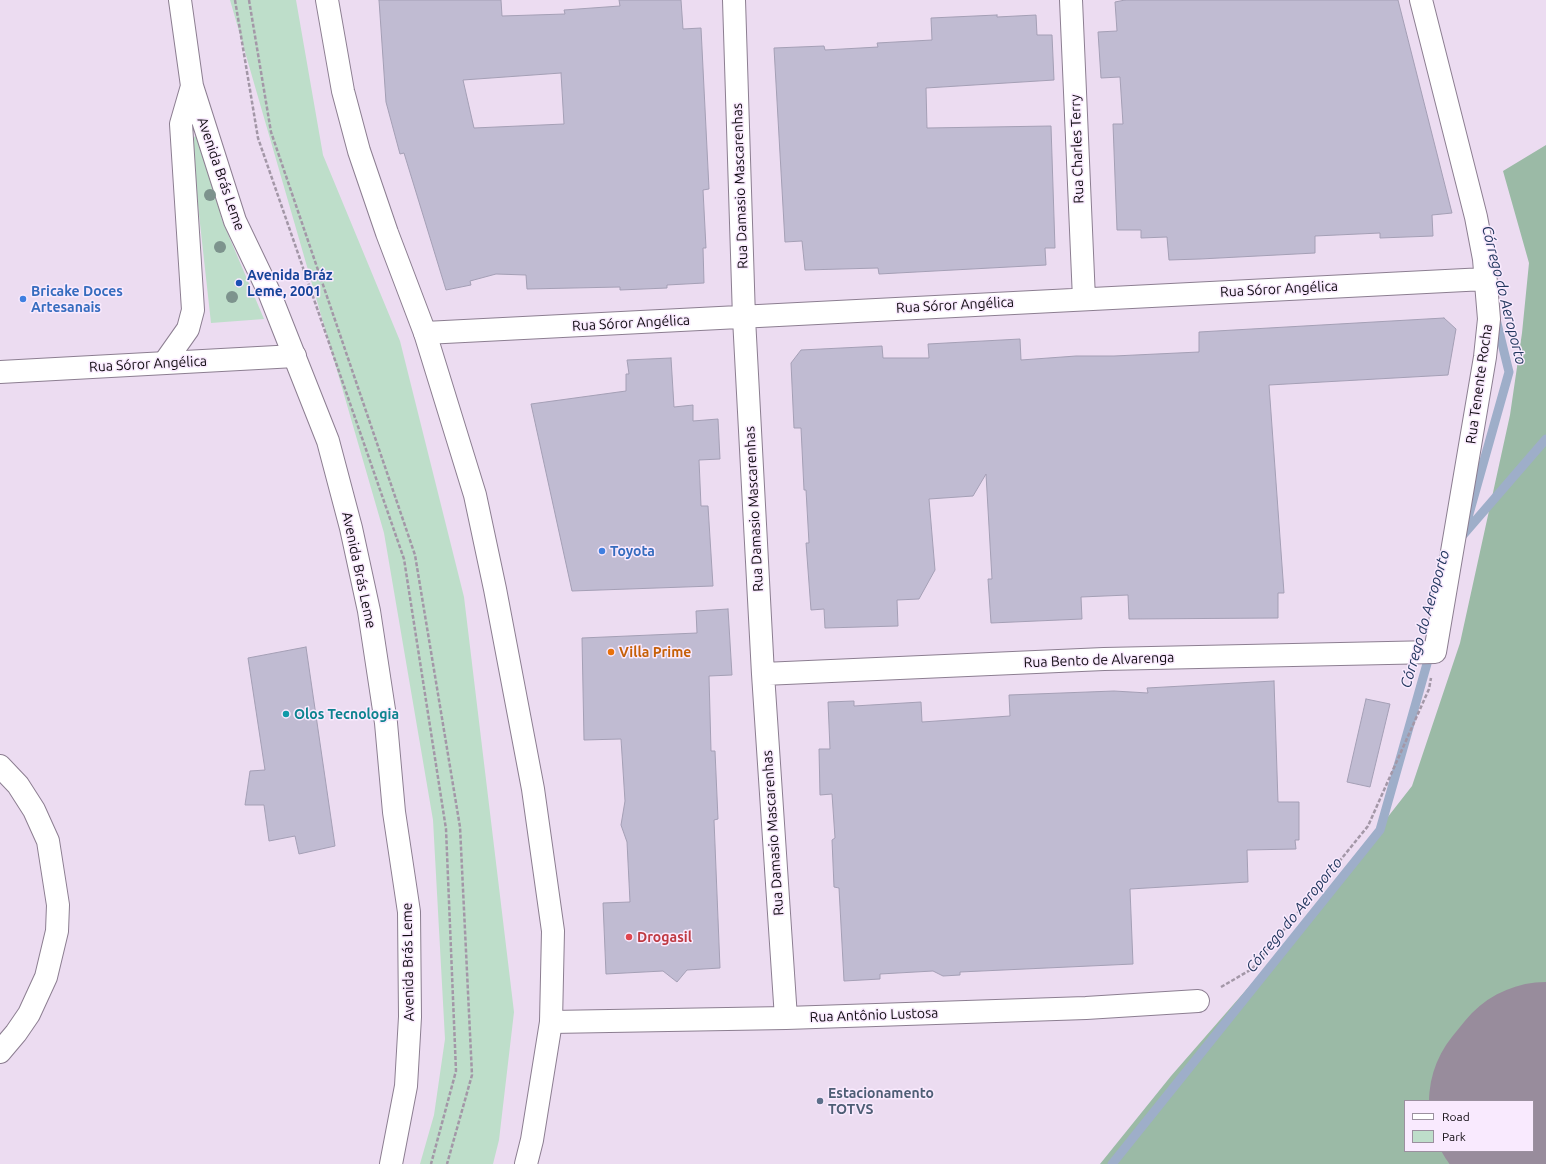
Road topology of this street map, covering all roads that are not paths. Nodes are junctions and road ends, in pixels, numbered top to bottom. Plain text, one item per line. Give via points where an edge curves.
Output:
1 (180, 0) edge
2 (327, 0) edge
3 (734, 0) edge
4 (1071, 0) edge
5 (1421, 0) edge
6 (192, 86) junction
7 (1485, 279) junction
8 (1084, 299) junction
9 (744, 318) junction
10 (425, 333) junction
11 (295, 356) junction
12 (164, 363) junction
13 (0, 372) edge
14 (1435, 652) joint
15 (763, 674) junction
16 (0, 766) edge
17 (1198, 1001) road end
18 (786, 1018) junction
19 (551, 1022) junction
20 (0, 1052) edge
21 (391, 1164) edge
22 (526, 1164) edge

1 - 6 street, Avenida Brás Leme
2 - 10 street via 343,91 359,151
3 - 9 street, Rua Damasio Mascarenhas
4 - 8 street, Rua Charles Terry
5 - 7 street, Rua Tenente Rocha via 1476,217
6 - 11 street, Avenida Brás Leme via 235,221 269,292
6 - 12 street via 181,124 193,310 188,329
7 - 8 street, Rua Sóror Angélica
7 - 14 street, Rua Tenente Rocha via 1489,318 1485,357
8 - 9 street, Rua Sóror Angélica
9 - 10 street, Rua Sóror Angélica
9 - 15 street, Rua Damasio Mascarenhas
10 - 19 street via 475,495 496,589 534,789 553,931
11 - 12 street, Rua Sóror Angélica
11 - 21 street, Avenida Brás Leme via 328,442 351,528 369,611 386,723 394,812 409,912 410,1017 406,1086
12 - 13 street, Rua Sóror Angélica
14 - 15 street, Rua Bento de Alvarenga via 1104,659
15 - 18 street, Rua Damasio Mascarenhas
16 - 20 street via 18,785 34,810 48,841 58,905 57,931 46,977 29,1014
17 - 18 street, Rua Antônio Lustosa via 1086,1008
18 - 19 street, Rua Antônio Lustosa
19 - 22 street

